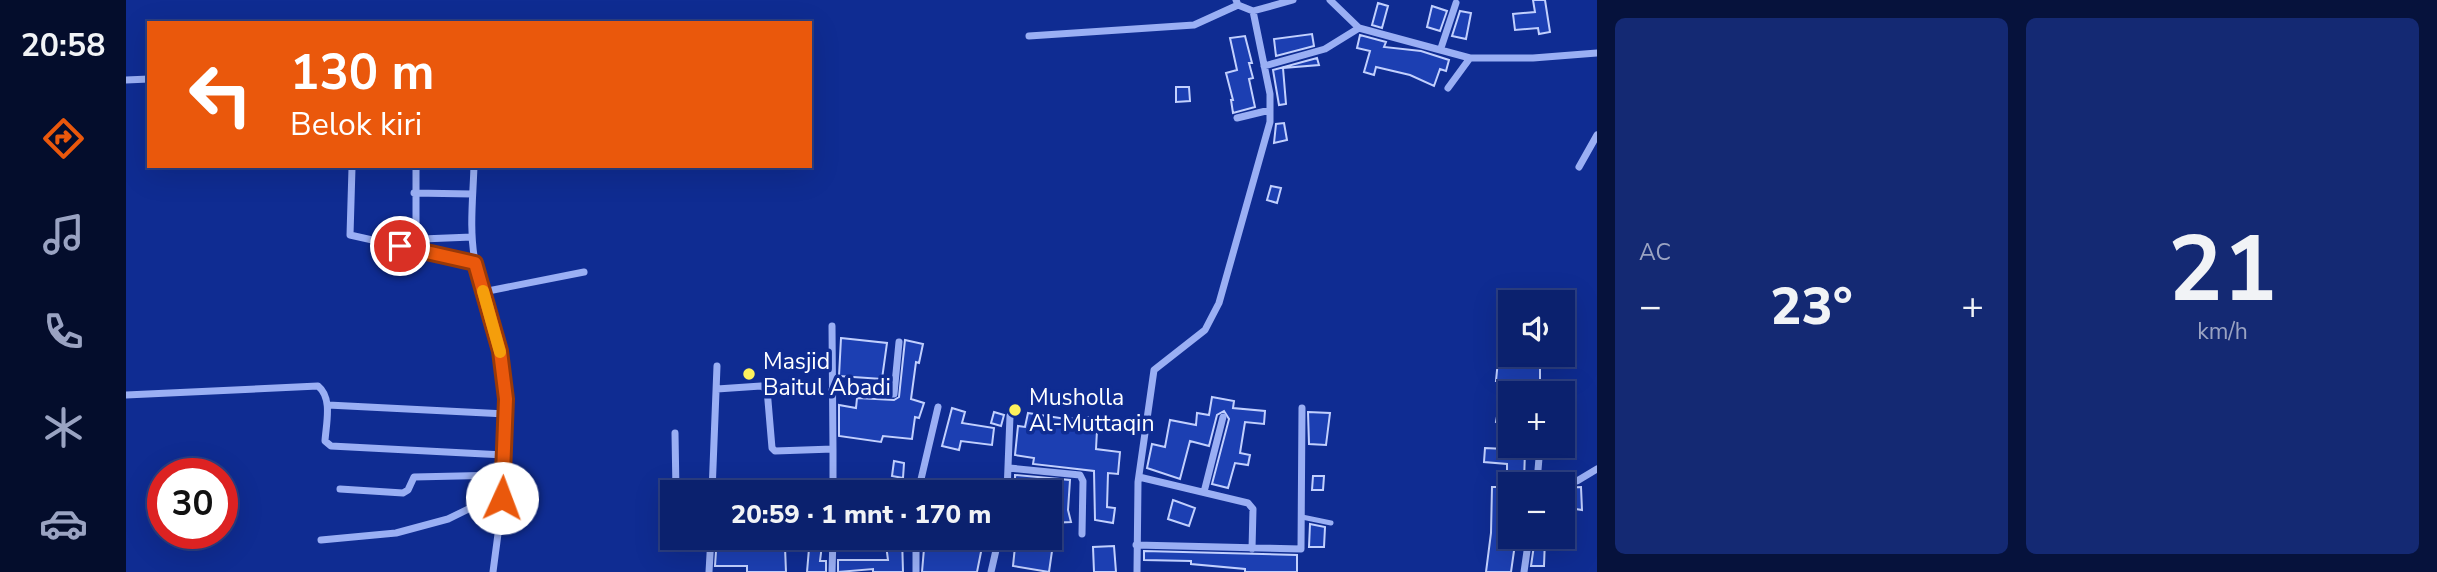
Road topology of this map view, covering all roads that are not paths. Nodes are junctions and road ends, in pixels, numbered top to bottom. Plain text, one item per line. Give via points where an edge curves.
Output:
1 (1293, 0) edge
2 (1330, 0) edge
3 (1237, 2) edge
4 (1456, 3) dead end
5 (1253, 11) junction
6 (1359, 28) junction
7 (1029, 36) dead end
8 (1441, 48) junction
9 (1597, 53) edge
10 (1470, 58) junction
11 (1264, 66) junction
12 (147, 79) edge
13 (126, 80) edge
14 (1448, 88) dead end
15 (1270, 110) junction
16 (1237, 118) dead end
17 (1597, 135) edge
18 (1579, 167) dead end
19 (352, 168) edge
20 (416, 168) edge
21 (474, 168) edge
22 (414, 194) junction
23 (472, 194) junction
24 (472, 237) junction
25 (475, 263) junction
26 (584, 272) dead end
27 (483, 292) junction
28 (832, 326) dead end
29 (899, 342) dead end
30 (718, 366) dead end
31 (717, 388) junction
32 (832, 390) junction
33 (126, 394) edge
34 (328, 405) junction
35 (938, 407) dead end
36 (1302, 408) dead end
37 (506, 414) junction
38 (1010, 416) dead end
39 (1223, 417) dead end
40 (675, 433) dead end
41 (833, 449) junction
42 (504, 455) junction
43 (1009, 468) junction
44 (1597, 469) edge
45 (503, 475) junction
46 (1139, 477) junction
47 (676, 480) edge
48 (713, 480) edge
49 (834, 480) edge
50 (921, 480) edge
51 (1008, 480) edge
52 (1575, 481) edge
53 (340, 489) dead end
54 (503, 492) junction
55 (1204, 492) junction
56 (1302, 517) junction
57 (1331, 523) dead end
58 (1082, 534) dead end
59 (321, 540) dead end
60 (1136, 545) junction
61 (1252, 549) junction
62 (1527, 549) edge
63 (710, 550) edge
64 (833, 550) edge
65 (916, 550) edge
66 (996, 550) edge
67 (493, 572) edge
68 (709, 572) edge
69 (832, 572) edge
70 (916, 572) edge
71 (991, 572) edge
72 (1137, 572) edge
73 (1524, 572) edge

1 - 5 street
2 - 6 street
3 - 5 street
3 - 7 street via 1194,25
4 - 8 street
5 - 11 street
6 - 8 street
6 - 11 street via 1325,49
8 - 10 street
9 - 10 street
10 - 14 street
11 - 15 street
12 - 13 street
15 - 16 street
15 - 46 street via 1260,167 1219,303 1205,330 1154,370
17 - 18 street
19 - 25 street via 350,235
20 - 22 street
21 - 23 street
22 - 23 street
22 - 24 street via 416,236
23 - 24 street
24 - 25 street
25 - 27 street
26 - 27 street
27 - 37 street via 500,351
28 - 32 street
29 - 32 street via 894,394
30 - 31 street
31 - 41 street via 767,389 775,451
31 - 48 street
32 - 41 street
33 - 34 street via 318,386
34 - 37 street
34 - 42 street via 325,440 331,446
35 - 50 street
36 - 56 street
37 - 42 street
38 - 43 street
39 - 55 street
40 - 47 street
41 - 49 street
42 - 45 street
43 - 51 street
43 - 58 street via 1080,475
44 - 52 street
45 - 53 street via 414,477 403,493
45 - 54 street
46 - 55 street
46 - 60 street
54 - 59 street via 448,519 396,533
54 - 67 street
55 - 61 street via 1250,505
56 - 57 lane
56 - 61 street via 1301,549
60 - 61 street
60 - 72 street
62 - 73 street
63 - 68 street
64 - 69 street
65 - 70 street
66 - 71 street

